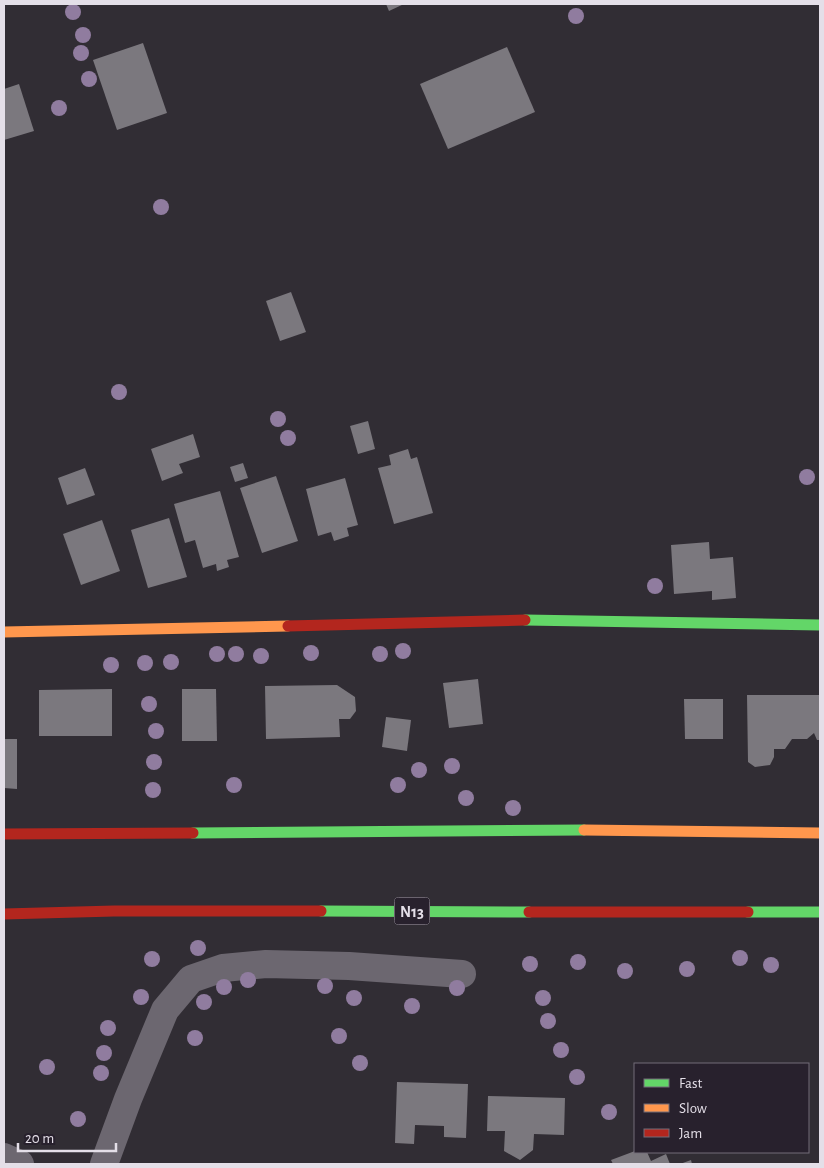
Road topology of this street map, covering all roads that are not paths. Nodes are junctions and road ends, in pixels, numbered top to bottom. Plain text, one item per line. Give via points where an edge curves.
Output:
1 (820, 625) edge
2 (4, 632) edge
3 (820, 833) edge
4 (4, 834) edge
5 (820, 912) edge
6 (4, 914) edge
7 (462, 974) dead end
8 (4, 1157) edge
9 (20, 1164) edge
10 (104, 1164) edge

1 - 2 main road via 514,620
3 - 4 main road via 540,830
5 - 6 main road, N13 via 114,911
7 - 10 street via 266,964 223,968 191,979 164,1010
8 - 9 street

